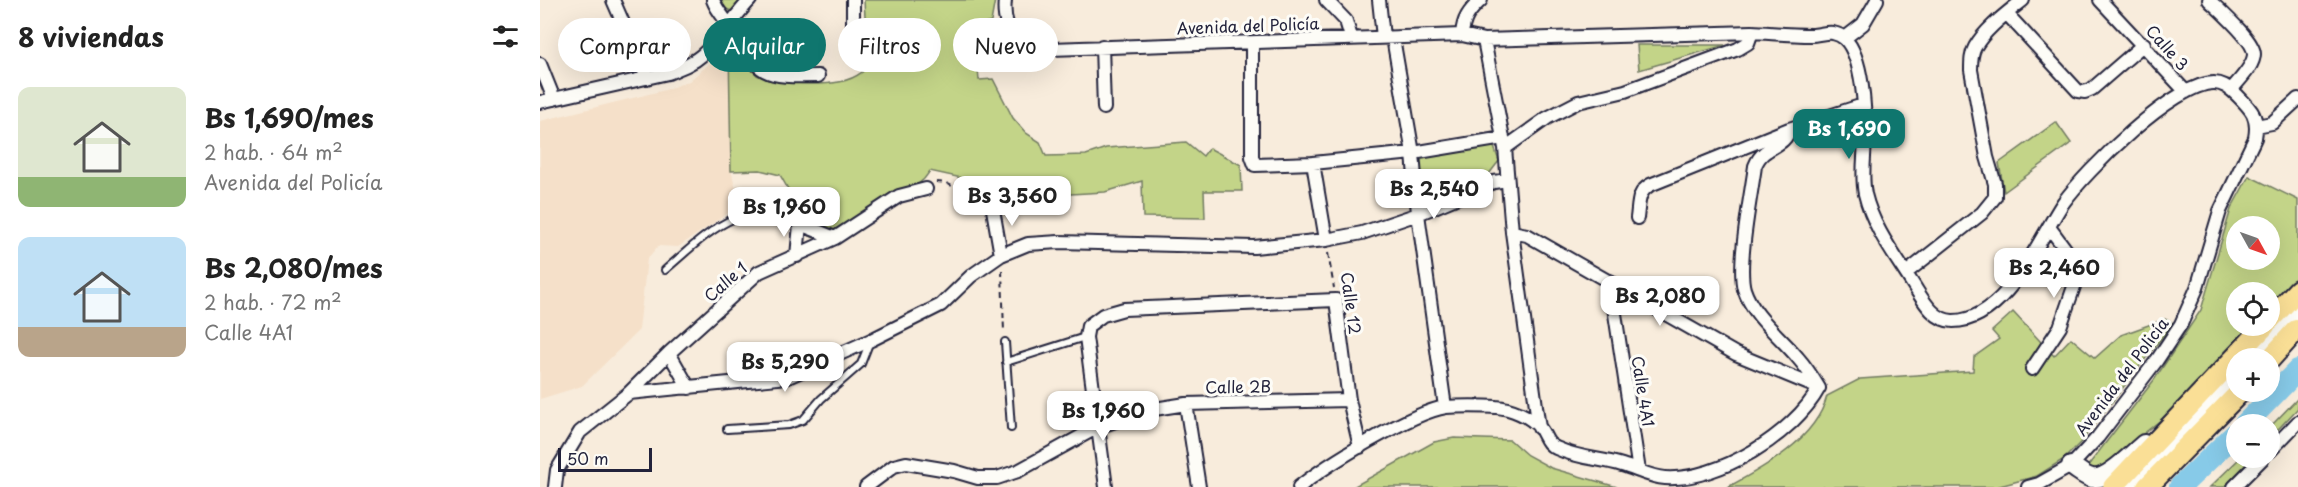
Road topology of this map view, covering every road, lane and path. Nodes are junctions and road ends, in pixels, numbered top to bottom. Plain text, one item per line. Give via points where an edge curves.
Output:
1 (613, 0) edge
2 (713, 0) edge
3 (750, 0) edge
4 (853, 0) edge
5 (1005, 0) edge
6 (1326, 0) edge
7 (1379, 0) edge
8 (1480, 0) edge
9 (1877, 0) edge
10 (2023, 0) edge
11 (2100, 0) edge
12 (2209, 0) edge
13 (2007, 14) junction
14 (724, 18) edge
15 (734, 18) edge
16 (853, 18) edge
17 (1752, 32) junction
18 (1462, 35) junction
19 (1351, 37) junction
20 (1388, 38) junction
21 (1845, 38) junction
22 (1484, 40) junction
23 (1252, 43) junction
24 (2144, 45) junction
25 (1102, 46) junction
26 (703, 55) edge
27 (540, 64) edge
28 (770, 72) edge
29 (819, 76) dead end
30 (647, 78) junction
31 (2232, 89) junction
32 (2186, 92) junction
33 (554, 99) junction
34 (2298, 99) edge
35 (540, 102) edge
36 (1863, 105) junction
37 (1104, 108) dead end
38 (2256, 126) junction
39 (1789, 129) junction
40 (1504, 143) junction
41 (1413, 153) junction
42 (1313, 163) junction
43 (1507, 180) junction
44 (926, 189) joint
45 (992, 204) joint
46 (1418, 214) junction
47 (1637, 218) dead end
48 (800, 224) junction
49 (2049, 227) junction
50 (1512, 232) junction
51 (835, 238) junction
52 (1326, 240) junction
53 (1001, 255) junction
54 (797, 256) junction
55 (664, 270) dead end
56 (1906, 273) junction
57 (1610, 281) junction
58 (2298, 291) edge
59 (1336, 300) junction
60 (2298, 307) edge
61 (2280, 310) edge
62 (2297, 329) edge
63 (2255, 336) edge
64 (1086, 337) junction
65 (870, 340) junction
66 (1005, 342) joint
67 (2260, 348) edge
68 (2278, 348) edge
69 (669, 352) junction
70 (1006, 362) junction
71 (2032, 369) dead end
72 (2226, 386) edge
73 (690, 388) junction
74 (1819, 388) junction
75 (629, 393) junction
76 (2226, 394) edge
77 (1349, 400) junction
78 (2230, 402) edge
79 (1186, 404) junction
80 (1445, 407) junction
81 (2182, 412) junction
82 (2298, 422) edge
83 (1098, 427) junction
84 (1011, 428) dead end
85 (1539, 428) junction
86 (727, 429) dead end
87 (2185, 432) junction
88 (2280, 441) edge
89 (1360, 447) junction
90 (2071, 466) junction
91 (2253, 468) edge
92 (1639, 471) junction
93 (555, 487) edge
94 (866, 487) edge
95 (1106, 487) edge
96 (1199, 487) edge
97 (1299, 487) edge
98 (2028, 487) edge
99 (2113, 487) edge
100 (2132, 487) edge
101 (2147, 487) edge
102 (2234, 487) edge

1 - 30 street
2 - 14 street
3 - 15 street
4 - 16 street
5 - 25 street, Avenida del Policía via 1004,18 1009,31 1020,40 1051,49
6 - 19 street via 1346,21
7 - 20 street
8 - 18 street via 1465,18
9 - 21 street via 1863,24
10 - 13 street
11 - 24 street, Calle 3
12 - 31 street via 2251,43 2254,54 2251,65
13 - 24 street via 2078,91 2092,89
13 - 56 street via 1982,38 1971,58 1995,197 1982,213
17 - 21 street, Avenida del Policía via 1831,33
17 - 22 street, Avenida del Policía
17 - 40 street via 1748,43 1738,49 1624,91 1578,102
18 - 20 street, Avenida del Policía
18 - 22 street, Avenida del Policía
19 - 20 street, Avenida del Policía
19 - 23 street, Avenida del Policía
20 - 41 street
21 - 36 street via 1855,57
22 - 40 street
23 - 25 street, Avenida del Policía
23 - 42 street via 1255,165
24 - 32 street, Calle 3
25 - 37 street
26 - 30 street via 678,69
27 - 33 street
28 - 29 street via 780,76
30 - 33 street
31 - 32 street via 2212,83
31 - 38 street via 2253,111
32 - 49 street via 2113,147 2063,203
33 - 35 street
34 - 38 street via 2272,123
36 - 39 street
36 - 56 street via 1865,196 1884,239
38 - 90 street, Avenida del Policía via 2255,138 2220,211 2197,288 2181,324 2098,437
39 - 47 street via 1644,188
39 - 74 street via 1790,133 1764,153 1755,166 1741,271 1749,300
40 - 41 street
40 - 43 street
41 - 42 street
41 - 46 street
42 - 52 street
43 - 46 street
43 - 50 street
44 - 45 path via 936,182 946,183
44 - 51 street, Calle 1 via 899,196
45 - 53 street
46 - 52 street via 1362,233
46 - 80 street
48 - 51 street
48 - 54 street
48 - 55 lane via 776,212 756,211 733,218
49 - 56 street via 2027,266 2007,290 1992,305 1969,318 1953,321 1936,314
49 - 71 street via 2069,254 2078,275 2060,327
50 - 57 street via 1527,235
50 - 85 street
51 - 54 street, Calle 1
52 - 53 street via 1254,247 1059,242 1028,244
52 - 59 path, Calle 12
53 - 65 street via 971,276 941,305
53 - 66 path
54 - 69 street, Calle 1 via 759,272
57 - 74 street via 1736,354
57 - 92 street, Calle 4A1
58 - 61 main road
59 - 64 street via 1124,309 1103,315 1088,326
59 - 77 street, Calle 12
60 - 67 main road
62 - 68 main road
63 - 81 main road
64 - 70 lane
64 - 83 street
65 - 73 street via 788,377
65 - 86 lane via 861,364 803,420 789,425
66 - 70 lane
69 - 73 street
69 - 75 street, Calle 1
70 - 84 lane
72 - 87 main road
73 - 75 street
74 - 92 street via 1805,410 1770,440 1712,472 1666,478
75 - 93 street, Calle 1 via 580,432 557,470
76 - 87 main road
77 - 79 street, Calle 2B
77 - 89 street, Calle 12
78 - 101 main road
79 - 83 street, Calle 2B via 1148,410
79 - 96 street
80 - 85 street via 1516,411
80 - 89 street via 1412,419
81 - 90 main road via 2106,474 2092,478
81 - 99 main road
82 - 88 street
83 - 94 street, Calle 2B via 998,478 978,478 906,463 894,466
83 - 95 street
85 - 92 street via 1554,447
87 - 100 main road
89 - 97 street
90 - 98 street, Avenida del Policía
91 - 102 street

